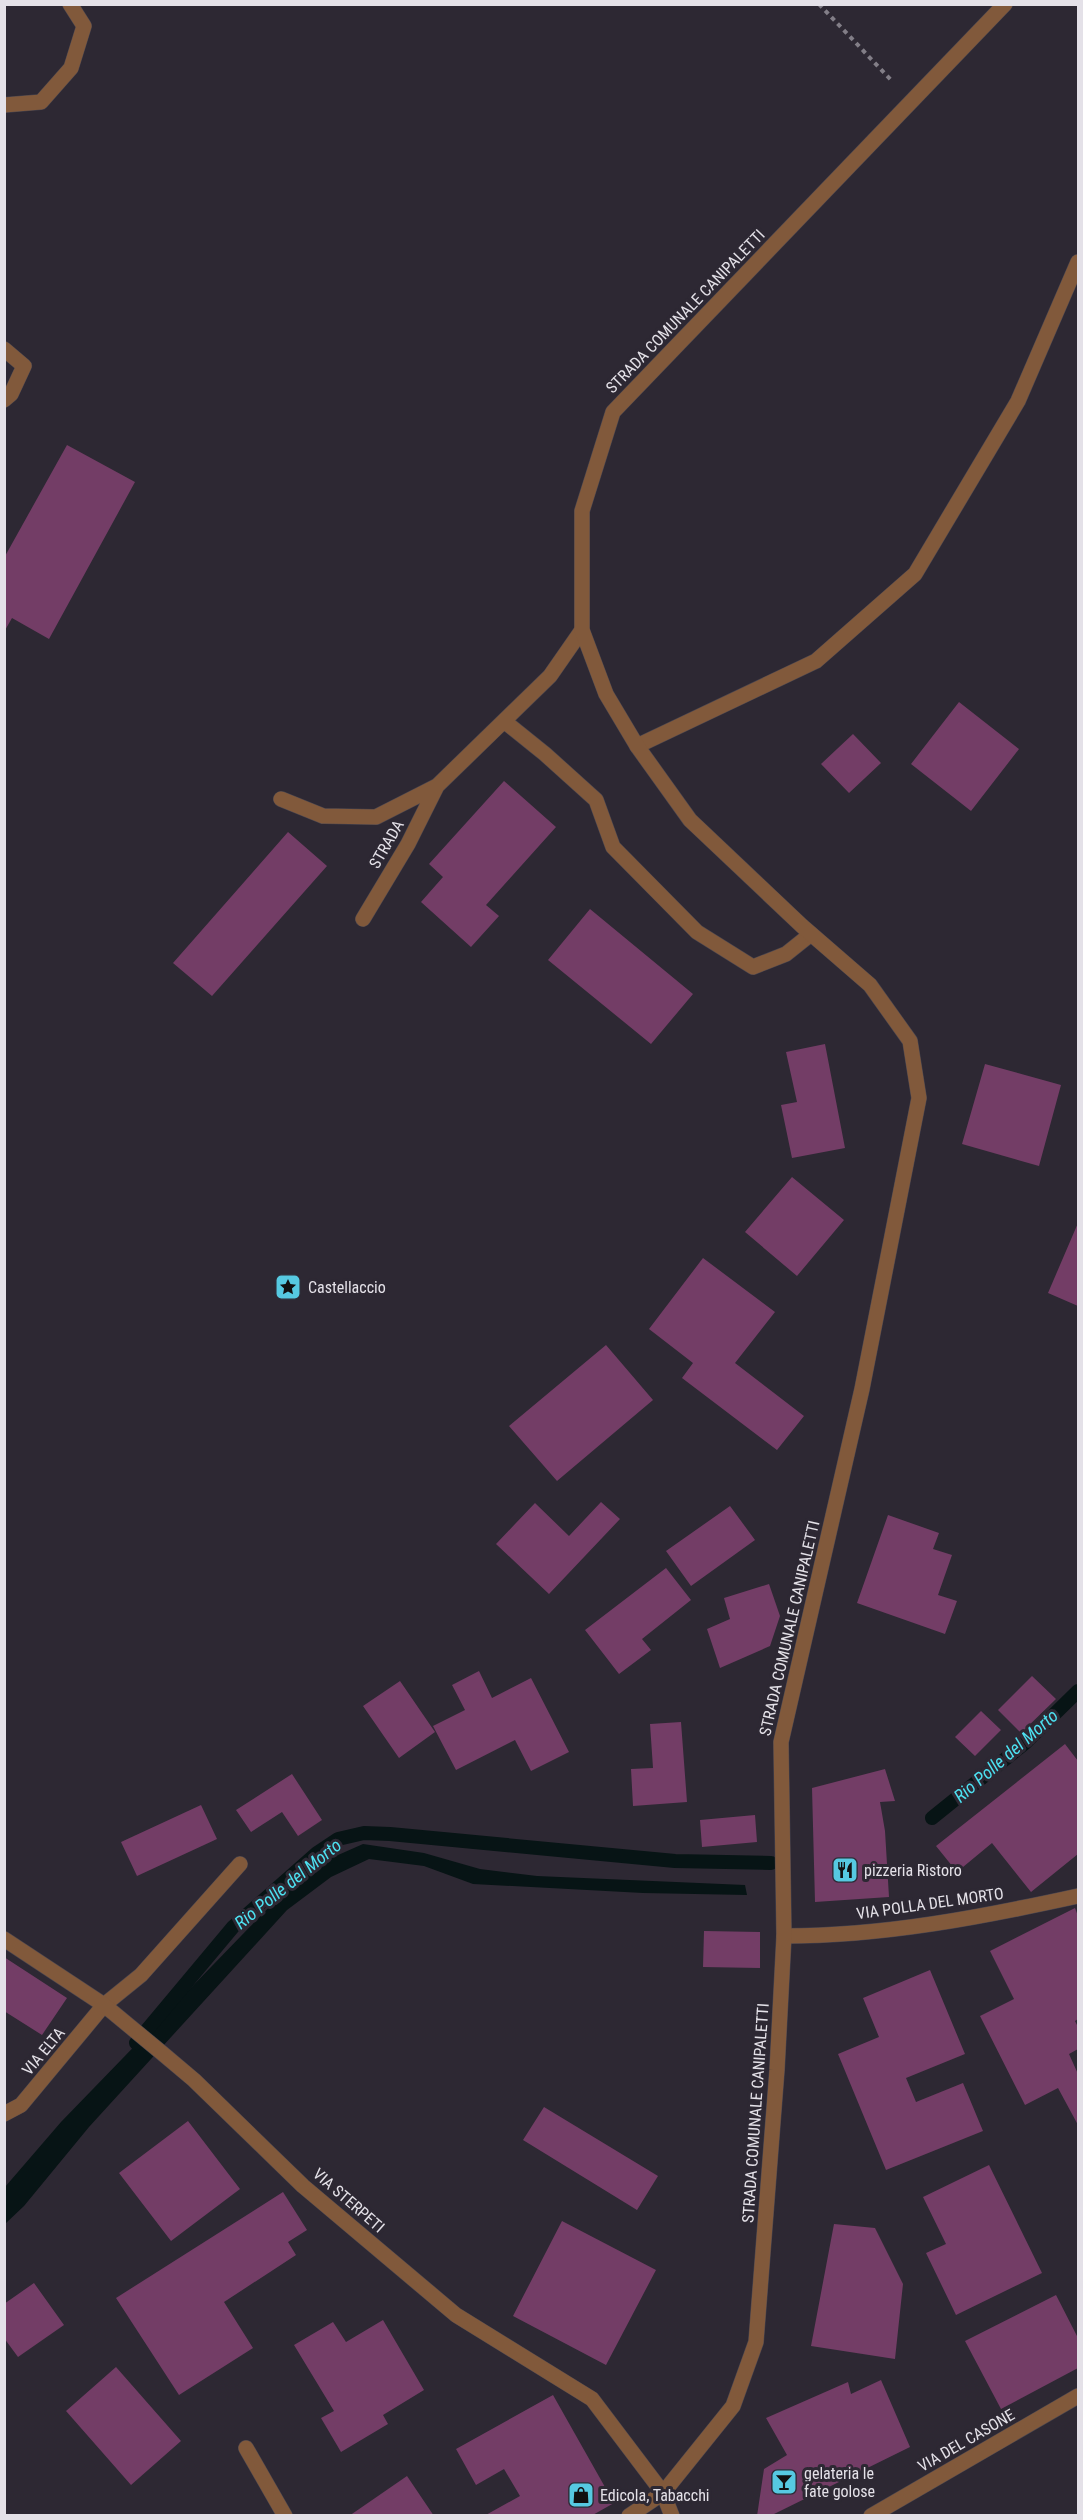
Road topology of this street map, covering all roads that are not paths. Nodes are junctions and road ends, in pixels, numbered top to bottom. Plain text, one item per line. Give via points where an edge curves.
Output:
1 (70, 4) edge
2 (1005, 4) edge
3 (4, 105) edge
4 (1078, 262) edge
5 (4, 349) edge
6 (4, 400) edge
7 (582, 630) junction
8 (504, 721) junction
9 (637, 746) junction
10 (437, 786) junction
11 (281, 799) dead end
12 (363, 919) dead end
13 (811, 934) junction
14 (240, 1864) dead end
15 (1078, 1896) edge
16 (784, 1936) junction
17 (4, 1939) edge
18 (104, 2005) junction
19 (4, 2114) edge
20 (1078, 2396) edge
21 (246, 2448) dead end
22 (663, 2493) junction
23 (285, 2516) edge
24 (629, 2516) edge
25 (672, 2516) edge
26 (871, 2516) edge

1 - 3 street via 84,26 71,68 41,102
2 - 7 street, STRADA COMUNALE CANIPALETTI via 613,412 582,511
4 - 9 street via 1018,401 915,574 816,661
5 - 6 street via 24,366
7 - 8 street via 550,676
7 - 9 street, STRADA COMUNALE CANIPALETTI via 606,694
8 - 10 street
8 - 13 street via 596,800 613,847 697,932 753,967 786,954
9 - 13 street, STRADA COMUNALE CANIPALETTI via 690,820
10 - 11 street via 376,817 323,816
10 - 12 street, STRADA
13 - 16 street, STRADA COMUNALE CANIPALETTI via 870,985 910,1041 919,1098 862,1389 781,1742
14 - 18 street, VIA ELTA via 141,1975
15 - 16 street, VIA POLLA DEL MORTO via 971,1919 823,1936
16 - 22 street, STRADA COMUNALE CANIPALETTI via 756,2342 733,2406
17 - 18 street, VIA STERPETI
18 - 19 street, VIA ELTA via 21,2105
18 - 22 street, VIA STERPETI via 195,2080 303,2186 456,2315 592,2399
20 - 26 street, VIA DEL CASONE
21 - 23 street
22 - 24 street, STRADA COMUNALE CANIPALETTI
22 - 25 street, VIA STERPETI

